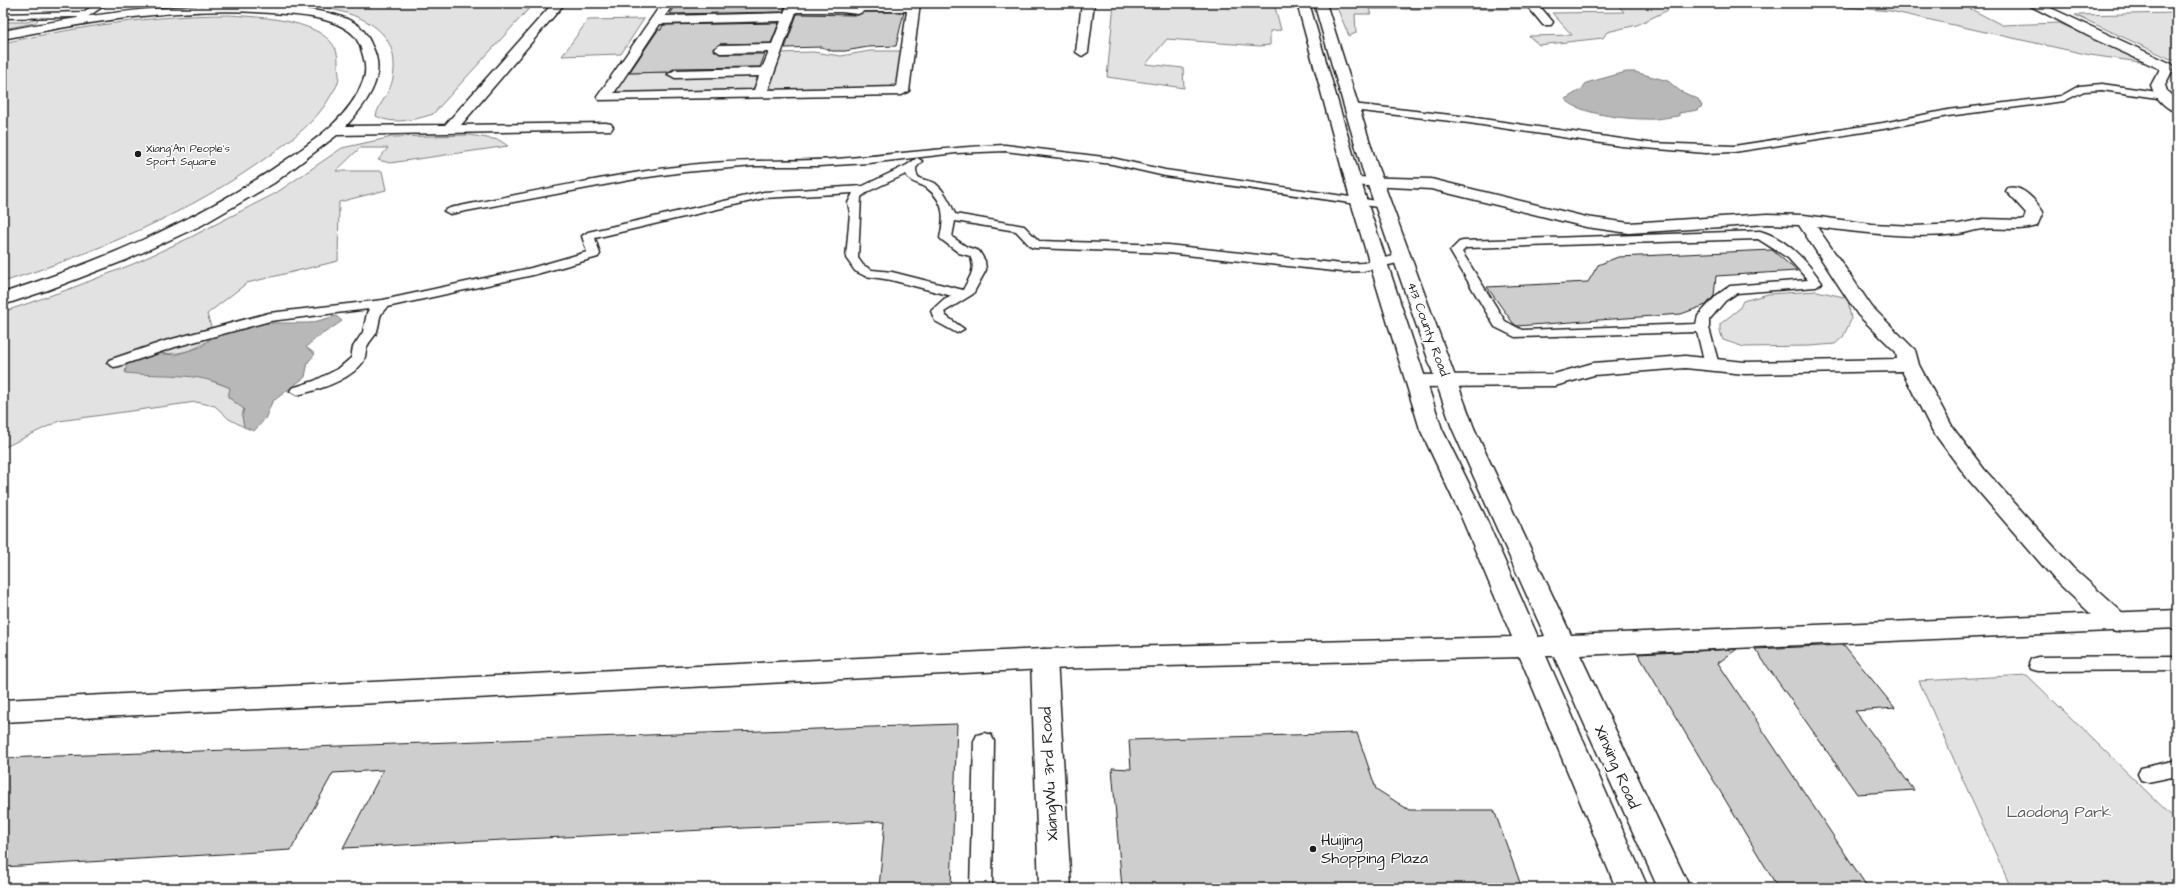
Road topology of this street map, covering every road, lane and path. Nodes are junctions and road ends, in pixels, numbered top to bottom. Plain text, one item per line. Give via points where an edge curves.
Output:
1 (104, 3) edge
2 (170, 3) edge
3 (559, 3) edge
4 (668, 3) edge
5 (1088, 3) edge
6 (1303, 3) edge
7 (1320, 3) edge
8 (1531, 3) edge
9 (2032, 3) edge
10 (914, 5) edge
11 (158, 10) junction
12 (792, 10) edge
13 (3, 16) edge
14 (83, 17) junction
15 (657, 20) junction
16 (1547, 22) dead end
17 (3, 35) edge
18 (776, 48) junction
19 (720, 49) dead end
20 (1082, 52) dead end
21 (767, 72) junction
22 (675, 74) dead end
23 (759, 94) junction
24 (2164, 96) junction
25 (1352, 107) junction
26 (2177, 108) edge
27 (606, 127) dead end
28 (449, 129) junction
29 (334, 131) junction
30 (931, 152) junction
31 (911, 167) junction
32 (1353, 182) junction
33 (1375, 182) junction
34 (865, 189) junction
35 (2014, 191) dead end
36 (1359, 202) junction
37 (1384, 205) junction
38 (450, 211) dead end
39 (950, 217) junction
40 (1804, 220) junction
41 (1402, 258) junction
42 (1379, 262) junction
43 (967, 294) junction
44 (3, 300) edge
45 (383, 304) junction
46 (1702, 328) junction
47 (957, 329) dead end
48 (114, 363) dead end
49 (1712, 365) junction
50 (1909, 365) junction
51 (1416, 381) junction
52 (1447, 382) junction
53 (297, 391) dead end
54 (2177, 619) edge
55 (2116, 622) junction
56 (1562, 645) junction
57 (1529, 647) junction
58 (1044, 660) junction
59 (2177, 663) edge
60 (2038, 664) dead end
61 (3, 712) edge
62 (984, 741) dead end
63 (2177, 768) edge
64 (2148, 774) dead end
65 (981, 888) edge
66 (1055, 888) edge
67 (1632, 888) edge
68 (1674, 888) edge

1 - 14 lane
2 - 11 street
3 - 28 street
4 - 15 street
5 - 20 street
6 - 32 street, 413 County Road
7 - 25 street, 413 County Road
8 - 16 street
9 - 24 street via 2167,67 2158,85
10 - 12 street via 852,12
10 - 23 street via 902,90
11 - 14 street
11 - 29 street via 214,6 282,9 341,22 359,33 370,52 371,79 356,107
12 - 15 street
12 - 18 street
13 - 14 lane
14 - 17 street
15 - 23 street via 604,97
18 - 19 street
18 - 21 street
21 - 22 street
21 - 23 street
24 - 25 lane via 2102,87 2082,88 2064,98 1983,108 1734,149 1711,150 1641,144 1446,117
24 - 26 street
25 - 33 street, 413 County Road
27 - 28 street
28 - 29 street
29 - 44 street via 280,173 239,199 147,244 61,281
30 - 31 lane
30 - 36 lane via 1005,148 1039,150 1112,161 1180,176
30 - 38 lane via 869,160 754,163 684,169 633,176
31 - 34 lane
31 - 39 lane via 911,175 915,180 932,186 946,205
32 - 33 street
32 - 36 street, 413 County Road
33 - 37 street, 413 County Road
33 - 40 street via 1431,184 1572,219 1629,228 1767,219
34 - 43 lane via 856,196 854,202 856,213 852,258 859,268 869,274 892,276
34 - 45 lane via 764,196 588,236 594,254 533,271
35 - 40 street via 2035,212 2031,222 2022,225 1984,224 1914,231 1872,229
36 - 37 lane
36 - 42 street, 413 County Road
37 - 41 street, 413 County Road
39 - 42 lane via 1020,228 1035,244 1052,246 1168,249 1342,268 1363,267
39 - 43 lane via 946,238 963,250 975,254 979,261 980,270
40 - 50 street via 1865,311 1905,350
41 - 42 lane
41 - 52 street, 413 County Road
42 - 51 street, 413 County Road
43 - 47 lane via 937,311 940,318
45 - 48 lane via 268,317 170,344
45 - 53 lane via 373,313 370,332 360,347 357,360 342,372 319,384
46 - 46 lane via 1703,319 1734,289 1816,283 1811,274 1779,246 1760,235 1464,245 1456,251 1500,324 1520,334
46 - 49 lane
49 - 50 street via 1745,368
49 - 52 street via 1685,362 1593,369 1555,380
50 - 55 street via 1943,430 1976,474 2064,574
51 - 52 street
51 - 57 street, 413 County Road via 1431,429 1472,514
52 - 56 street, 413 County Road via 1463,428
54 - 55 street
55 - 56 street
56 - 57 street
56 - 68 street, Xinxing Road
57 - 58 street
57 - 67 street
58 - 61 street
58 - 66 street, XiangWu 3rd Road
59 - 60 lane
62 - 65 lane
63 - 64 lane

